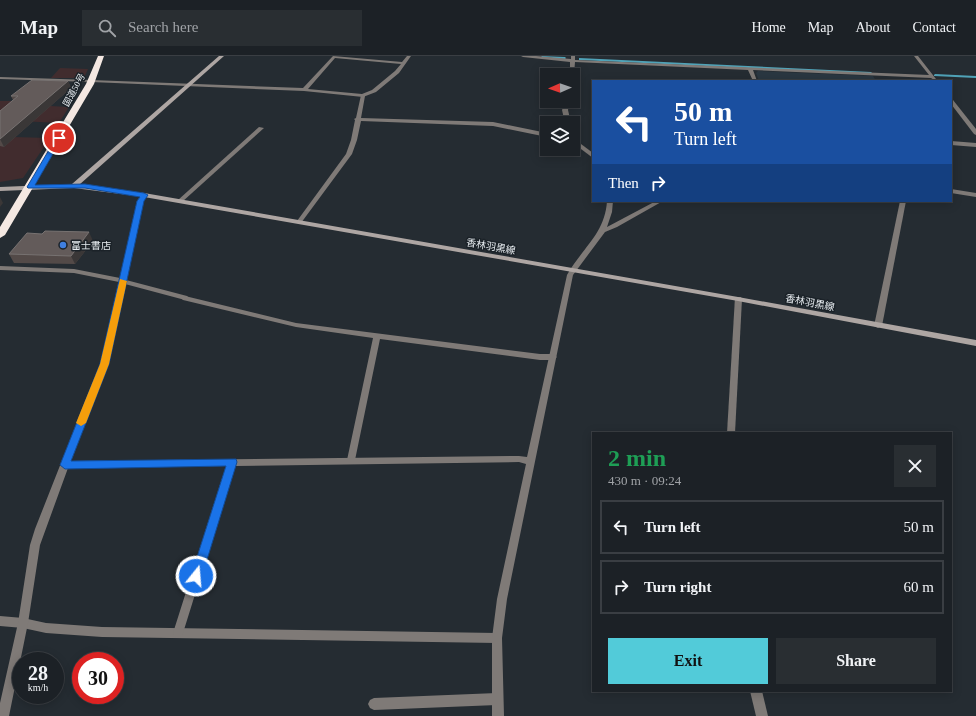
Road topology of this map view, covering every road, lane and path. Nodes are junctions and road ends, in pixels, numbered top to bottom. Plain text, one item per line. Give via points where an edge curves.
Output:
1 (101, 56) edge
2 (222, 56) edge
3 (335, 56) edge
4 (409, 56) edge
5 (523, 56) edge
6 (916, 56) edge
7 (573, 58) edge
8 (403, 63) junction
9 (572, 68) edge
10 (750, 69) junction
11 (0, 78) edge
12 (934, 79) edge
13 (755, 80) edge
14 (91, 81) junction
15 (189, 85) junction
16 (304, 90) junction
17 (363, 96) junction
18 (952, 102) edge
19 (357, 119) junction
20 (261, 128) dead end
21 (976, 133) edge
22 (540, 134) edge
23 (952, 143) edge
24 (580, 146) edge
25 (976, 146) edge
26 (592, 155) edge
27 (74, 186) junction
28 (30, 187) junction
29 (0, 189) edge
30 (952, 191) edge
31 (144, 195) junction
32 (976, 195) edge
33 (180, 201) junction
34 (610, 202) edge
35 (658, 202) edge
36 (903, 202) edge
37 (299, 222) junction
38 (604, 230) junction
39 (0, 235) edge
40 (0, 268) edge
41 (572, 270) junction
42 (123, 281) junction
43 (738, 299) junction
44 (878, 326) junction
45 (377, 335) junction
46 (976, 343) edge
47 (553, 357) junction
48 (731, 432) edge
49 (351, 460) junction
50 (530, 461) junction
51 (232, 462) junction
52 (65, 465) junction
53 (0, 621) edge
54 (22, 623) junction
55 (178, 632) junction
56 (498, 638) junction
57 (756, 692) edge
58 (497, 700) junction
59 (374, 704) dead end
60 (3, 716) edge
61 (498, 716) edge
62 (762, 716) edge

1 - 14 highway, 国道50号
2 - 15 main road
3 - 8 street
3 - 16 street
4 - 8 street
5 - 7 street
6 - 12 street
7 - 9 street
7 - 10 street
8 - 17 street via 397,72 374,91
10 - 12 street
10 - 13 street
11 - 14 street
14 - 15 street
14 - 28 highway, 国道50号
15 - 16 street
15 - 27 main road
16 - 17 street
17 - 19 street
18 - 21 street
19 - 22 street via 493,124
19 - 37 street via 349,154
20 - 33 street
23 - 25 street
24 - 26 street
27 - 28 main road, 香林羽黒線
27 - 31 main road, 香林羽黒線
28 - 29 main road, 香林羽黒線
28 - 39 highway, 国道50号
30 - 32 street
31 - 33 main road, 香林羽黒線
31 - 42 street via 140,201
33 - 37 main road, 香林羽黒線
34 - 38 street
35 - 38 street
36 - 44 street
37 - 41 main road, 香林羽黒線
38 - 41 street
40 - 42 street via 74,271
41 - 43 main road, 香林羽黒線
41 - 47 street
42 - 45 street via 296,325
42 - 52 street via 104,364
43 - 44 main road, 香林羽黒線
43 - 48 street
44 - 46 main road, 香林羽黒線
45 - 47 street
45 - 49 street
47 - 50 street
49 - 50 street via 520,458
49 - 51 street
50 - 56 street via 502,599
51 - 52 street
51 - 55 street
52 - 54 street via 40,529
53 - 54 street
54 - 55 street via 46,628 102,632
54 - 60 street
55 - 56 street
56 - 58 street
57 - 62 street
58 - 59 street
58 - 61 street

